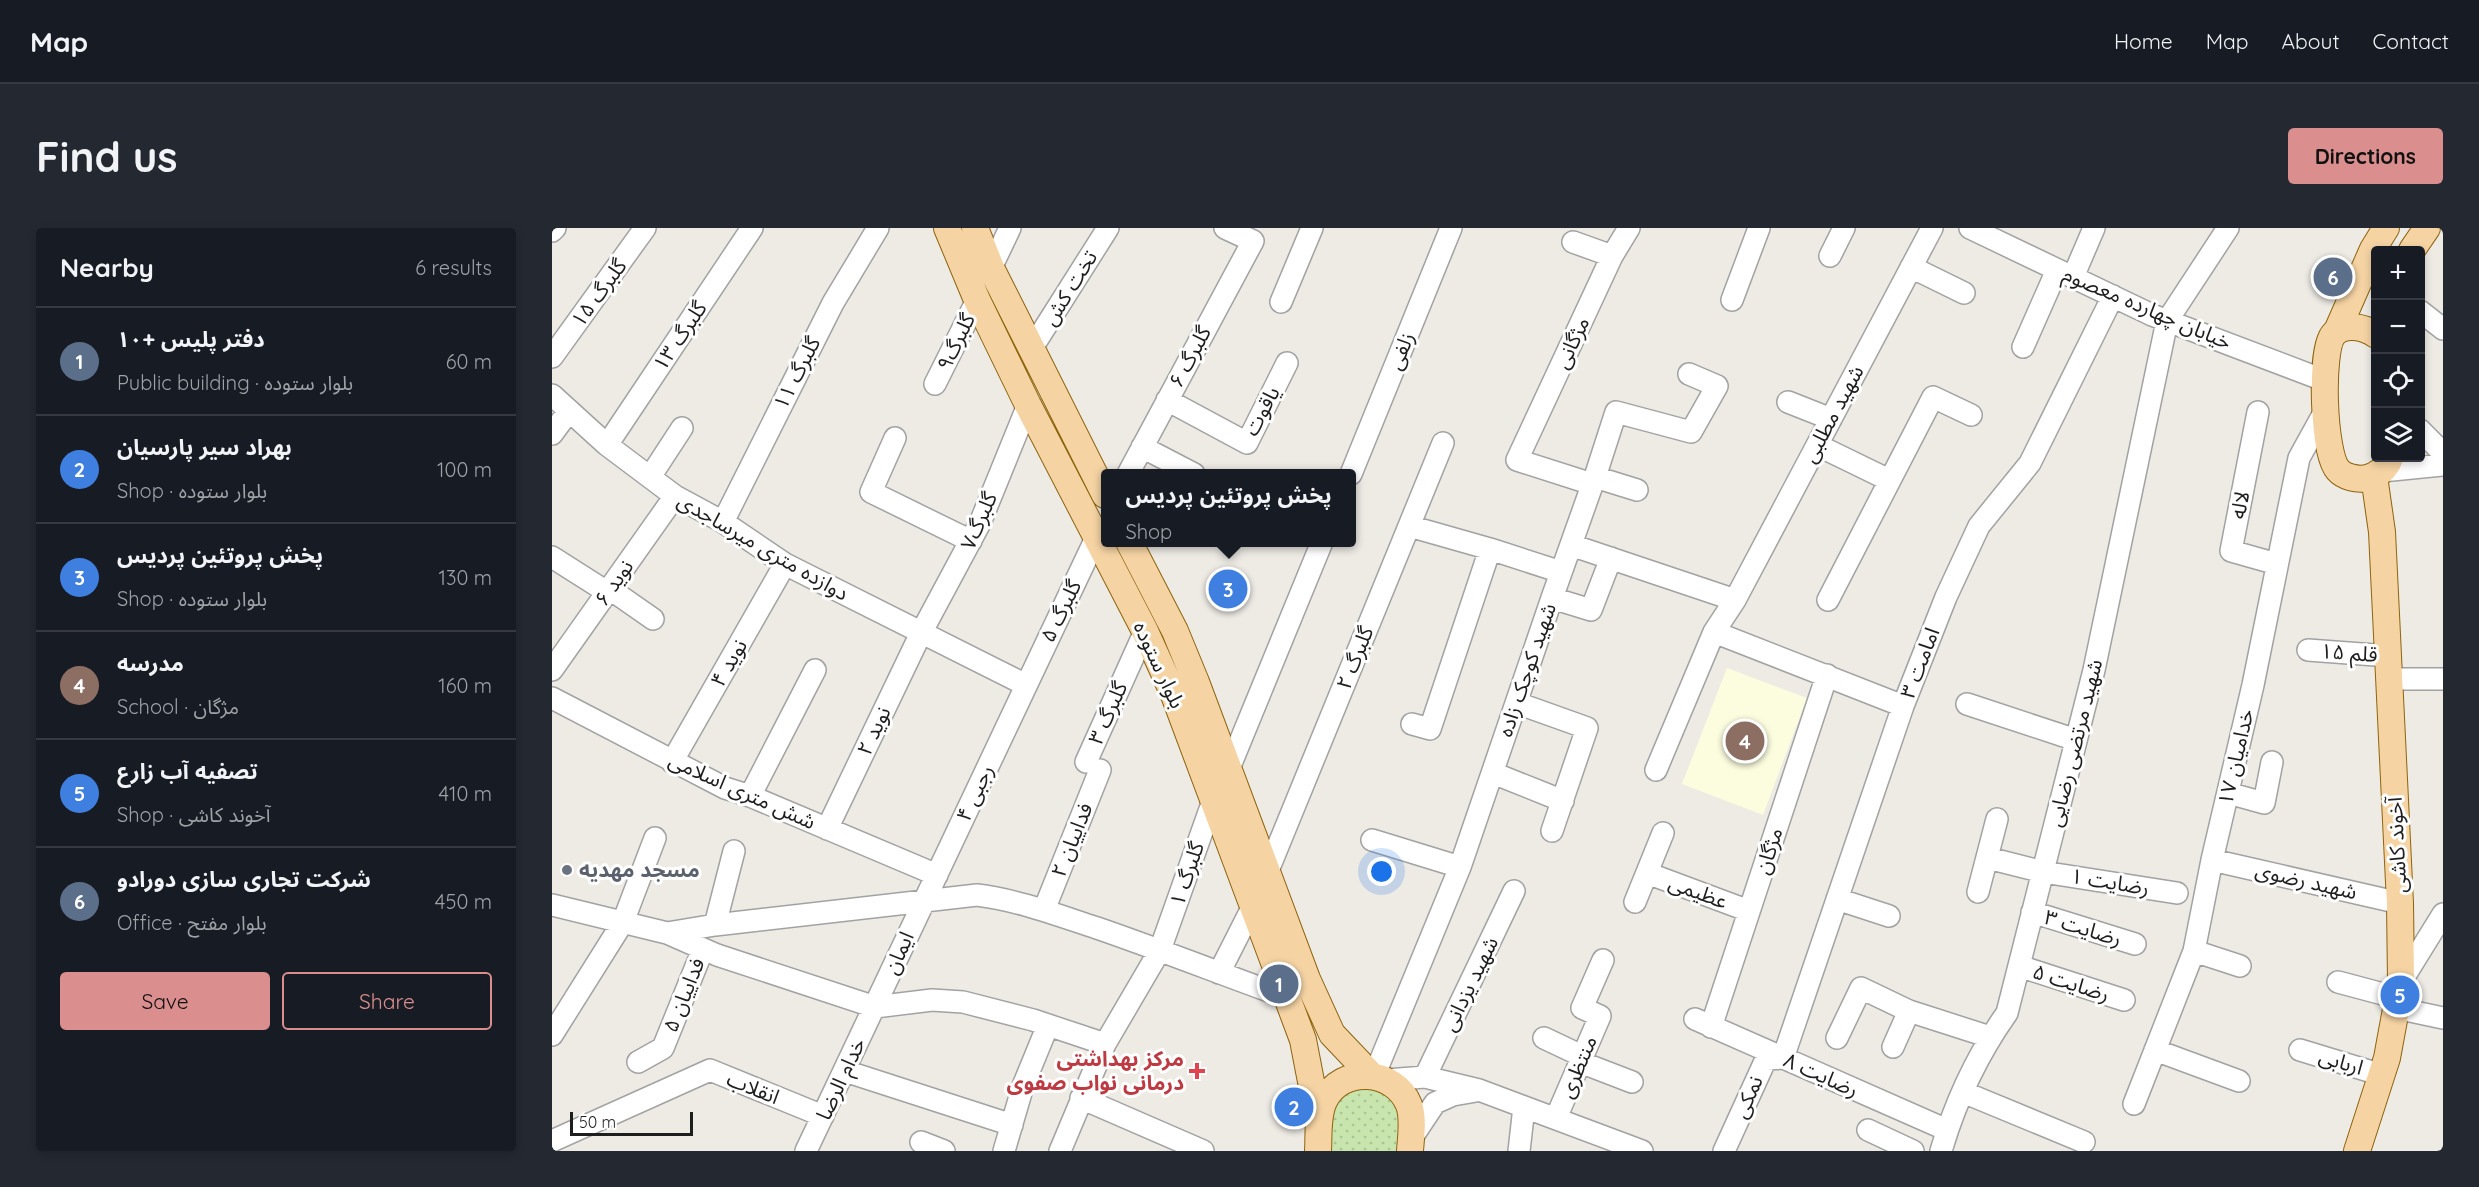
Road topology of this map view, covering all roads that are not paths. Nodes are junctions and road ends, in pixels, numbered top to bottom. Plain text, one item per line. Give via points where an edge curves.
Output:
1 (645, 228) edge
2 (752, 228) edge
3 (878, 228) edge
4 (947, 228) edge
5 (975, 228) edge
6 (1011, 228) edge
7 (1107, 228) edge
8 (1225, 228) edge
9 (1312, 228) edge
10 (1451, 228) edge
11 (1629, 228) edge
12 (1758, 228) edge
13 (1844, 228) edge
14 (1932, 228) edge
15 (1970, 228) edge
16 (2094, 228) edge
17 (2228, 228) edge
18 (2386, 228) edge
19 (2427, 228) edge
20 (1573, 242) dead end
21 (2415, 246) edge
22 (1612, 256) junction
23 (1830, 256) dead end
24 (1911, 267) junction
25 (991, 268) junction
26 (2065, 273) junction
27 (1964, 293) dead end
28 (2113, 296) junction
29 (977, 300) junction
30 (1732, 300) dead end
31 (1281, 302) dead end
32 (2425, 314) edge
33 (2167, 321) junction
34 (2443, 329) edge
35 (2337, 331) junction
36 (2371, 333) edge
37 (2023, 347) dead end
38 (1032, 348) junction
39 (552, 357) edge
40 (1287, 363) dead end
41 (1689, 374) dead end
42 (2326, 381) junction
43 (935, 384) dead end
44 (552, 395) edge
45 (1167, 400) junction
46 (1788, 402) dead end
47 (1028, 405) junction
48 (2326, 409) junction
49 (569, 411) junction
50 (2258, 412) dead end
51 (1971, 415) dead end
52 (1830, 419) junction
53 (682, 428) dead end
54 (552, 434) edge
55 (2425, 434) edge
56 (895, 438) dead end
57 (1443, 443) dead end
58 (607, 445) junction
59 (1817, 446) junction
60 (1142, 447) junction
61 (2443, 453) edge
62 (2443, 465) edge
63 (2382, 468) edge
64 (1131, 469) edge
65 (1184, 469) edge
66 (1353, 469) edge
67 (2338, 471) junction
68 (650, 477) junction
69 (1889, 480) junction
70 (1594, 481) junction
71 (1101, 487) edge
72 (1636, 490) dead end
73 (675, 496) junction
74 (723, 522) junction
75 (1409, 525) junction
76 (2382, 532) junction
77 (1096, 538) junction
78 (971, 541) junction
79 (1571, 545) junction
80 (1131, 547) edge
81 (1320, 547) edge
82 (1490, 549) junction
83 (552, 557) edge
84 (1611, 558) junction
85 (785, 564) junction
86 (2277, 564) junction
87 (1561, 572) junction
88 (608, 590) junction
89 (1552, 598) junction
90 (1735, 600) junction
91 (1828, 600) dead end
92 (653, 619) dead end
93 (1145, 631) junction
94 (1714, 632) junction
95 (921, 633) junction
96 (2308, 650) dead end
97 (2390, 667) junction
98 (553, 668) edge
99 (816, 670) dead end
100 (1827, 675) junction
101 (2443, 679) edge
102 (1026, 685) junction
103 (552, 698) edge
104 (1517, 703) junction
105 (1967, 704) dead end
106 (1903, 706) junction
107 (1412, 724) dead end
108 (2076, 740) junction
109 (672, 762) junction
110 (2272, 762) dead end
111 (1093, 766) joint
112 (1656, 770) dead end
113 (1228, 771) junction
114 (1493, 773) junction
115 (2228, 793) junction
116 (750, 796) junction
117 (1214, 798) junction
118 (1563, 801) junction
119 (1997, 819) dead end
120 (827, 829) junction
121 (1552, 831) dead end
122 (1663, 833) dead end
123 (655, 838) dead end
124 (1372, 840) dead end
125 (734, 850) dead end
126 (1988, 858) junction
127 (2212, 860) junction
128 (1460, 867) junction
129 (2043, 872) junction
130 (1267, 873) junction
131 (1647, 873) junction
132 (937, 875) junction
133 (1514, 891) dead end
134 (1978, 892) dead end
135 (2177, 893) dead end
136 (1837, 899) junction
137 (923, 900) junction
138 (1635, 902) dead end
139 (2400, 903) junction
140 (552, 905) edge
141 (1253, 906) junction
142 (1044, 910) junction
143 (1749, 911) junction
144 (2032, 912) junction
145 (2443, 914) edge
146 (1888, 915) dead end
147 (623, 922) junction
148 (715, 925) junction
149 (668, 933) junction
150 (2437, 937) edge
151 (2135, 944) dead end
152 (703, 949) junction
153 (1160, 950) junction
154 (2194, 951) junction
155 (1603, 960) dead end
156 (2019, 966) junction
157 (2240, 966) dead end
158 (1219, 973) junction
159 (2338, 982) dead end
160 (2398, 996) junction
161 (1288, 998) junction
162 (2124, 1000) dead end
163 (875, 1006) junction
164 (1909, 1011) junction
165 (2443, 1018) edge
166 (1703, 1023) joint
167 (1048, 1025) junction
168 (552, 1035) edge
169 (1989, 1037) junction
170 (1544, 1038) dead end
171 (1837, 1038) dead end
172 (1105, 1044) junction
173 (1893, 1047) dead end
174 (2155, 1050) junction
175 (2300, 1050) dead end
176 (1783, 1058) junction
177 (1581, 1059) junction
178 (638, 1062) dead end
179 (845, 1071) junction
180 (2382, 1075) junction
181 (1425, 1077) junction
182 (1378, 1078) junction
183 (2239, 1081) dead end
184 (1632, 1082) dead end
185 (1479, 1090) junction
186 (1963, 1092) junction
187 (1081, 1098) junction
188 (2134, 1104) dead end
189 (1524, 1107) junction
190 (824, 1116) junction
191 (1556, 1118) junction
192 (1319, 1123) junction
193 (1012, 1125) junction
194 (1868, 1130) dead end
195 (1947, 1130) junction
196 (552, 1141) edge
197 (921, 1142) dead end
198 (2084, 1142) dead end
199 (1596, 1143) edge
200 (1411, 1145) edge
201 (806, 1151) edge
202 (944, 1151) edge
203 (1004, 1151) edge
204 (1060, 1151) edge
205 (1203, 1151) edge
206 (1318, 1151) edge
207 (1519, 1151) edge
208 (1642, 1151) edge
209 (1724, 1151) edge
210 (1913, 1151) edge
211 (1941, 1151) edge
212 (2357, 1151) edge

1 - 39 street, گلبرگ ۱۵
2 - 58 street, گلبرگ ۱۳
3 - 74 street, گلبرگ ۱۱ via 833,303
4 - 29 main road, بلوار ستوده
5 - 25 main road
6 - 25 street
7 - 38 street, تخت کش
8 - 45 street, گلبرگ ۶ via 1253,241
9 - 31 street
10 - 66 street, زلفی
11 - 22 street, مژگانی
12 - 30 street
13 - 23 street
14 - 24 street, شهید مطلبی
15 - 26 street, خیابان چهارده معصوم
16 - 26 street
17 - 33 street
18 - 35 main road
19 - 21 main road
20 - 22 street
22 - 70 street, مژگانی via 1517,460
24 - 27 street
24 - 52 street, شهید مطلبی
25 - 38 main road
26 - 28 street, خیابان چهارده معصوم
26 - 37 street
28 - 33 street, خیابان چهارده معصوم
28 - 106 street, امامت ۳ via 2030,463 1979,526
29 - 43 street, گلبرگ۹
29 - 47 main road, بلوار ستوده
32 - 34 street
33 - 42 street, خیابان چهارده معصوم
33 - 108 street, شهید مرتضی رضایی
35 - 36 main road via 2361,328
35 - 42 main road via 2327,351
38 - 71 main road
40 - 45 street, یاقوت via 1247,443
41 - 70 street, شهید کوچک زاده via 1717,386 1691,432 1616,412
42 - 48 main road
44 - 49 street, دوازده متری میرساجدی
45 - 60 street, گلبرگ ۶
46 - 52 street
47 - 77 main road, بلوار ستوده
47 - 78 street, گلبرگ۷
48 - 67 main road via 2326,432
48 - 86 street, خدامیان ۱۷ via 2299,458
49 - 54 street
49 - 58 street, دوازده متری میرساجدی
50 - 86 street, لاله via 2231,551
51 - 69 street via 1933,397
52 - 59 street, شهید مطلبی
53 - 68 street
55 - 61 street
56 - 78 street via 871,492
57 - 75 street, گلبرگ ۲
58 - 68 street, دوازده متری میرساجدی
59 - 69 street
59 - 90 street, شهید مطلبی
60 - 64 street, گلبرگ ۶
60 - 65 street
62 - 63 street
63 - 67 main road via 2362,479
63 - 76 main road, آخوند کاشی
67 - 76 main road
68 - 73 street, دوازده متری میرساجدی
69 - 91 street
70 - 72 street
70 - 79 street, شهید کوچک زاده
73 - 74 street, دوازده متری میرساجدی
73 - 88 street, نوید ۶
74 - 85 street, دوازده متری میرساجدی
75 - 82 street
75 - 130 street, گلبرگ ۲
76 - 97 main road, آخوند کاشی
77 - 93 main road, بلوار ستوده
77 - 102 street, گلبرگ ۵
78 - 95 street, گلبرگ۷
79 - 84 street
79 - 87 street, شهید کوچک زاده
80 - 113 main road, بلوار ستوده via 1175,631
81 - 113 street
82 - 87 street
82 - 107 street via 1430,729
83 - 88 street
84 - 89 street via 1591,610
84 - 90 street
85 - 95 street, دوازده متری میرساجدی
85 - 109 street, نوید ۴
86 - 115 street, خدامیان ۱۷
87 - 89 street, شهید کوچک زاده
88 - 92 street
88 - 98 street, نوید ۶
89 - 104 street, شهید کوچک زاده
90 - 94 street, شهید مطلبی
93 - 111 street, گلبرگ ۳
93 - 117 main road, بلوار ستوده
94 - 100 street
94 - 112 street, شهید مطلبی
95 - 102 street, دوازده متری میرساجدی
95 - 120 street, نوید ۲
96 - 97 street, قلم ۱۵
97 - 101 street, قلم ۱۵
97 - 139 main road, آخوند کاشی
99 - 116 street
100 - 106 street
100 - 143 street, مژگان
102 - 132 street, رجبی ۴
103 - 109 street, شش متری اسلامی
104 - 114 street, شهید کوچک زاده
104 - 118 street via 1587,728
105 - 108 street
106 - 136 street, امامت ۳
108 - 129 street, شهید مرتضی رضایی
109 - 116 street, شش متری اسلامی
110 - 115 street via 2264,803
111 - 142 street, فداییان ۲
113 - 130 main road, بلوار ستوده
114 - 118 street
114 - 128 street, شهید کوچک زاده
115 - 127 street, خدامیان ۱۷
116 - 120 street, شش متری اسلامی
117 - 141 main road, بلوار ستوده
117 - 153 street, گلبرگ ۱
118 - 121 street
119 - 126 street
120 - 132 street, شش متری اسلامی
122 - 131 street
123 - 147 street
124 - 128 street
125 - 148 street
126 - 129 street, رضایت ۱
126 - 134 street
127 - 139 street, شهید رضوی
127 - 154 street, خدامیان ۱۷
128 - 182 street, شهید کوچک زاده via 1379,1064
129 - 135 street, رضایت ۱
129 - 144 street, شهید مرتضی رضایی
130 - 182 main road, بلوار ستوده via 1332,1034
131 - 138 street
131 - 143 street, عظیمی
132 - 137 street, رجبی ۴
133 - 181 street, شهید یزدانی
136 - 146 street
136 - 176 street, امامت ۳
137 - 142 street via 976,895
137 - 148 street
137 - 163 street, ایمان
139 - 160 main road, آخوند کاشی
140 - 147 street
141 - 158 street
141 - 161 main road, بلوار ستوده
142 - 153 street
143 - 166 street, مژگان
144 - 151 street, رضایت ۳
144 - 156 street, شهید مرتضی رضایی
145 - 150 street
147 - 149 street
147 - 168 street
148 - 149 street
149 - 152 street
150 - 160 street
152 - 163 street
152 - 178 street, فداییان ۵ via 663,1048
153 - 158 street
153 - 172 street, گلبرگ ۱
154 - 157 street
154 - 174 street, خدامیان ۱۷
155 - 177 street, منتظری via 1582,1008 1600,1016
156 - 162 street, رضایت ۵
156 - 169 street, شهید مرتضی رضایی via 2007,1013
158 - 161 street
159 - 160 street
160 - 165 street
160 - 180 main road, آخوند کاشی
161 - 192 main road, بلوار ستوده via 1303,1040
163 - 167 street via 932,1000 963,1002
163 - 179 street, خدام الرضا
164 - 169 street
164 - 171 street via 1861,988
164 - 173 street
166 - 176 street, رضایت ۸
167 - 172 street
167 - 193 street
169 - 186 street, شهید مرتضی رضایی
170 - 177 street
172 - 187 street, گلبرگ ۱
174 - 183 street
174 - 188 street, خدامیان ۱۷
175 - 180 street, اربابی
176 - 195 street, رضایت ۸
176 - 209 street, نمکی via 1766,1059
177 - 184 street
177 - 191 street, منتظری
179 - 190 street, خدام الرضا
179 - 193 street
180 - 212 main road, آخوند کاشی
181 - 182 street
181 - 185 street
182 - 192 main road via 1359,1075 1338,1084 1323,1102
182 - 200 main road, بلوار ستوده via 1395,1086 1409,1105
185 - 189 street
185 - 200 street via 1435,1103
186 - 195 street, شهید مرتضی رضایی
186 - 198 street
187 - 204 street, گلبرگ ۱
187 - 205 street
189 - 191 street
189 - 207 street
190 - 196 street, انقلاب via 710,1070
190 - 201 street, خدام الرضا
191 - 199 street
192 - 206 main road
193 - 203 street
194 - 210 street
195 - 211 street, شهید مرتضی رضایی
197 - 202 street
199 - 208 street

